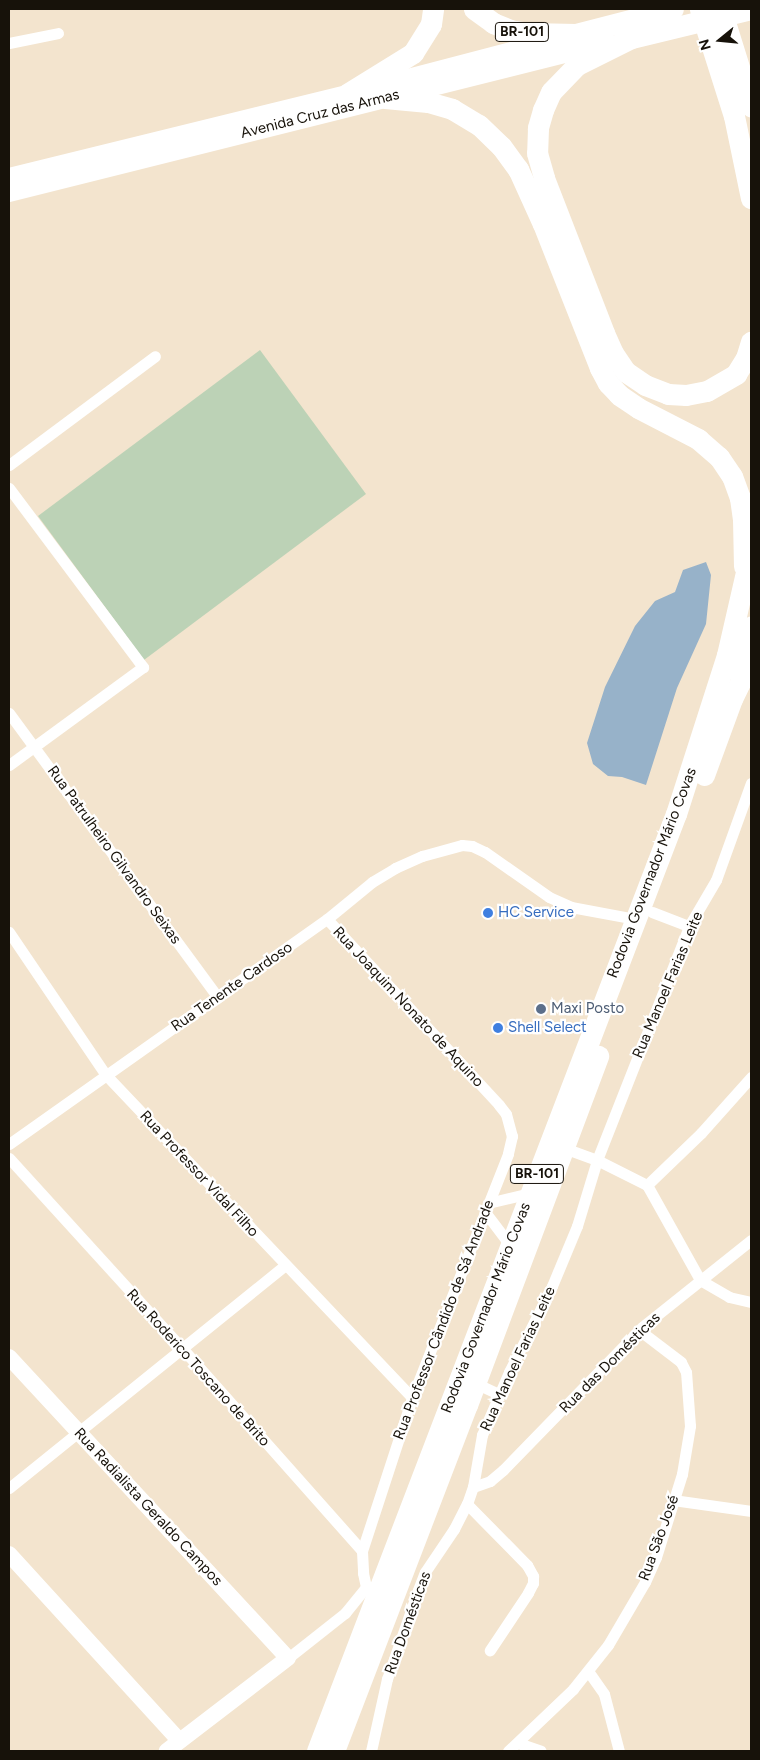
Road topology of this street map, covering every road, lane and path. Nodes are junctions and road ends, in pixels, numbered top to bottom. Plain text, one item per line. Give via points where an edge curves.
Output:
1 (433, 9) edge
2 (474, 9) edge
3 (673, 9) edge
4 (700, 9) edge
5 (721, 9) edge
6 (751, 9) edge
7 (58, 33) dead end
8 (576, 34) junction
9 (631, 38) junction
10 (9, 43) edge
11 (346, 94) junction
12 (385, 98) junction
13 (751, 106) edge
14 (9, 177) edge
15 (750, 191) edge
16 (9, 193) edge
17 (751, 342) edge
18 (155, 356) dead end
19 (9, 465) edge
20 (9, 488) edge
21 (751, 550) edge
22 (742, 592) junction
23 (751, 627) edge
24 (750, 664) edge
25 (732, 699) junction
26 (9, 713) edge
27 (34, 747) junction
28 (9, 766) edge
29 (751, 783) edge
30 (644, 916) junction
31 (327, 919) junction
32 (689, 926) junction
33 (9, 932) edge
34 (218, 997) junction
35 (106, 1075) junction
36 (751, 1077) edge
37 (488, 1095) joint
38 (9, 1144) edge
39 (564, 1148) junction
40 (9, 1158) edge
41 (597, 1160) junction
42 (647, 1185) junction
43 (530, 1193) junction
44 (487, 1207) junction
45 (751, 1240) edge
46 (510, 1245) junction
47 (285, 1265) junction
48 (700, 1280) junction
49 (751, 1302) edge
50 (639, 1330) junction
51 (182, 1348) junction
52 (9, 1357) edge
53 (475, 1383) junction
54 (499, 1394) junction
55 (412, 1398) junction
56 (79, 1433) junction
57 (473, 1487) junction
58 (9, 1488) edge
59 (673, 1500) junction
60 (467, 1504) junction
61 (751, 1511) edge
62 (362, 1551) junction
63 (9, 1554) edge
64 (372, 1590) junction
65 (490, 1650) dead end
66 (288, 1658) junction
67 (588, 1672) junction
68 (180, 1741) junction
69 (518, 1743) junction
70 (167, 1751) edge
71 (318, 1751) edge
72 (334, 1751) edge
73 (371, 1751) edge
74 (508, 1751) edge
75 (541, 1751) edge
76 (619, 1751) edge

1 - 11 highway via 431,24 413,53
2 - 8 highway, BR-101 via 493,23 510,30
3 - 8 highway, BR-101
4 - 15 highway via 734,116
5 - 13 highway
6 - 9 highway
7 - 10 street
8 - 11 main road, Avenida Cruz das Armas
9 - 12 main road, Avenida Cruz das Armas
9 - 17 highway via 577,65 561,80 543,110 538,128 537,153 544,178 601,324 613,353 626,372 645,385 668,394 707,391 724,383 736,374
11 - 14 main road, Avenida Cruz das Armas
12 - 16 main road, Avenida Cruz das Armas
12 - 22 highway via 428,102 452,109 479,125 501,146 518,169 608,383 638,408 698,439 719,457 732,476 740,498 745,542
18 - 19 street
20 - 27 street via 143,666
21 - 22 highway, Rodovia Governador Mário Covas / BR-101
22 - 30 highway, Rodovia Governador Mário Covas / BR-101 via 706,724
23 - 25 highway
24 - 25 highway
25 - 30 highway, Rodovia Governador Mário Covas / BR-101
26 - 27 street, Rua Patrulheiro Gilvandro Seixas
27 - 28 street
27 - 34 street, Rua Patrulheiro Gilvandro Seixas
29 - 32 street, Rua Manoel Farias Leite via 716,880
30 - 31 street, Rua Tenente Cardoso via 571,907 549,897 485,852 462,845 422,856 395,868 372,882
30 - 32 street
30 - 39 highway, Rodovia Governador Mário Covas / BR-101
30 - 43 highway, Rodovia Governador Mário Covas / BR-101
31 - 34 street, Rua Tenente Cardoso
31 - 37 street, Rua Joaquim Nonato de Aquino
32 - 41 street, Rua Manoel Farias Leite
33 - 35 street, Rua Professor Vidal Filho
34 - 35 street, Rua Tenente Cardoso
35 - 38 street, Rua Tenente Cardoso
35 - 47 street, Rua Professor Vidal Filho
36 - 42 street via 701,1133
37 - 44 street, Rua Professor Cândido de Sá Andrade via 506,1114 512,1136
39 - 41 street
39 - 53 highway, Rodovia Governador Mário Covas / BR-101
40 - 51 street, Rua Roderico Toscano de Brito
41 - 42 street
41 - 54 street, Rua Manoel Farias Leite via 577,1226 552,1286
42 - 48 street
43 - 44 street
43 - 46 highway, Rodovia Governador Mário Covas / BR-101
44 - 46 street
44 - 55 street, Rua Professor Cândido de Sá Andrade
45 - 48 street, Rua das Domésticas
46 - 64 highway, Rodovia Governador Mário Covas / BR-101
47 - 51 street
47 - 55 street, Rua Professor Vidal Filho
48 - 49 street via 729,1297
48 - 50 street, Rua das Domésticas
50 - 57 street, Rua das Domésticas via 503,1470 490,1481
50 - 59 street, Rua São José via 681,1362 688,1382 688,1450
51 - 56 street
51 - 62 street, Rua Roderico Toscano de Brito
52 - 56 street, Rua Radialista Geraldo Campos
53 - 54 street
53 - 72 highway, Rodovia Governador Mário Covas / BR-101
54 - 57 street, Rua Manoel Farias Leite via 482,1435
55 - 62 street, Rua Professor Cândido de Sá Andrade
56 - 58 street
56 - 66 street, Rua Radialista Geraldo Campos
57 - 60 street, Rua Manoel Farias Leite
59 - 61 street
59 - 67 street, Rua São José via 646,1582
60 - 65 street via 527,1565 533,1576 528,1592
60 - 73 street, Rua Domésticas via 425,1572 387,1679
62 - 64 street via 362,1573
63 - 68 street
64 - 66 street
64 - 71 highway, Rodovia Governador Mário Covas / BR-101
66 - 68 street
67 - 69 street, Rua São José
67 - 76 street via 604,1694
68 - 70 street
69 - 74 street, Rua São José
69 - 75 street

